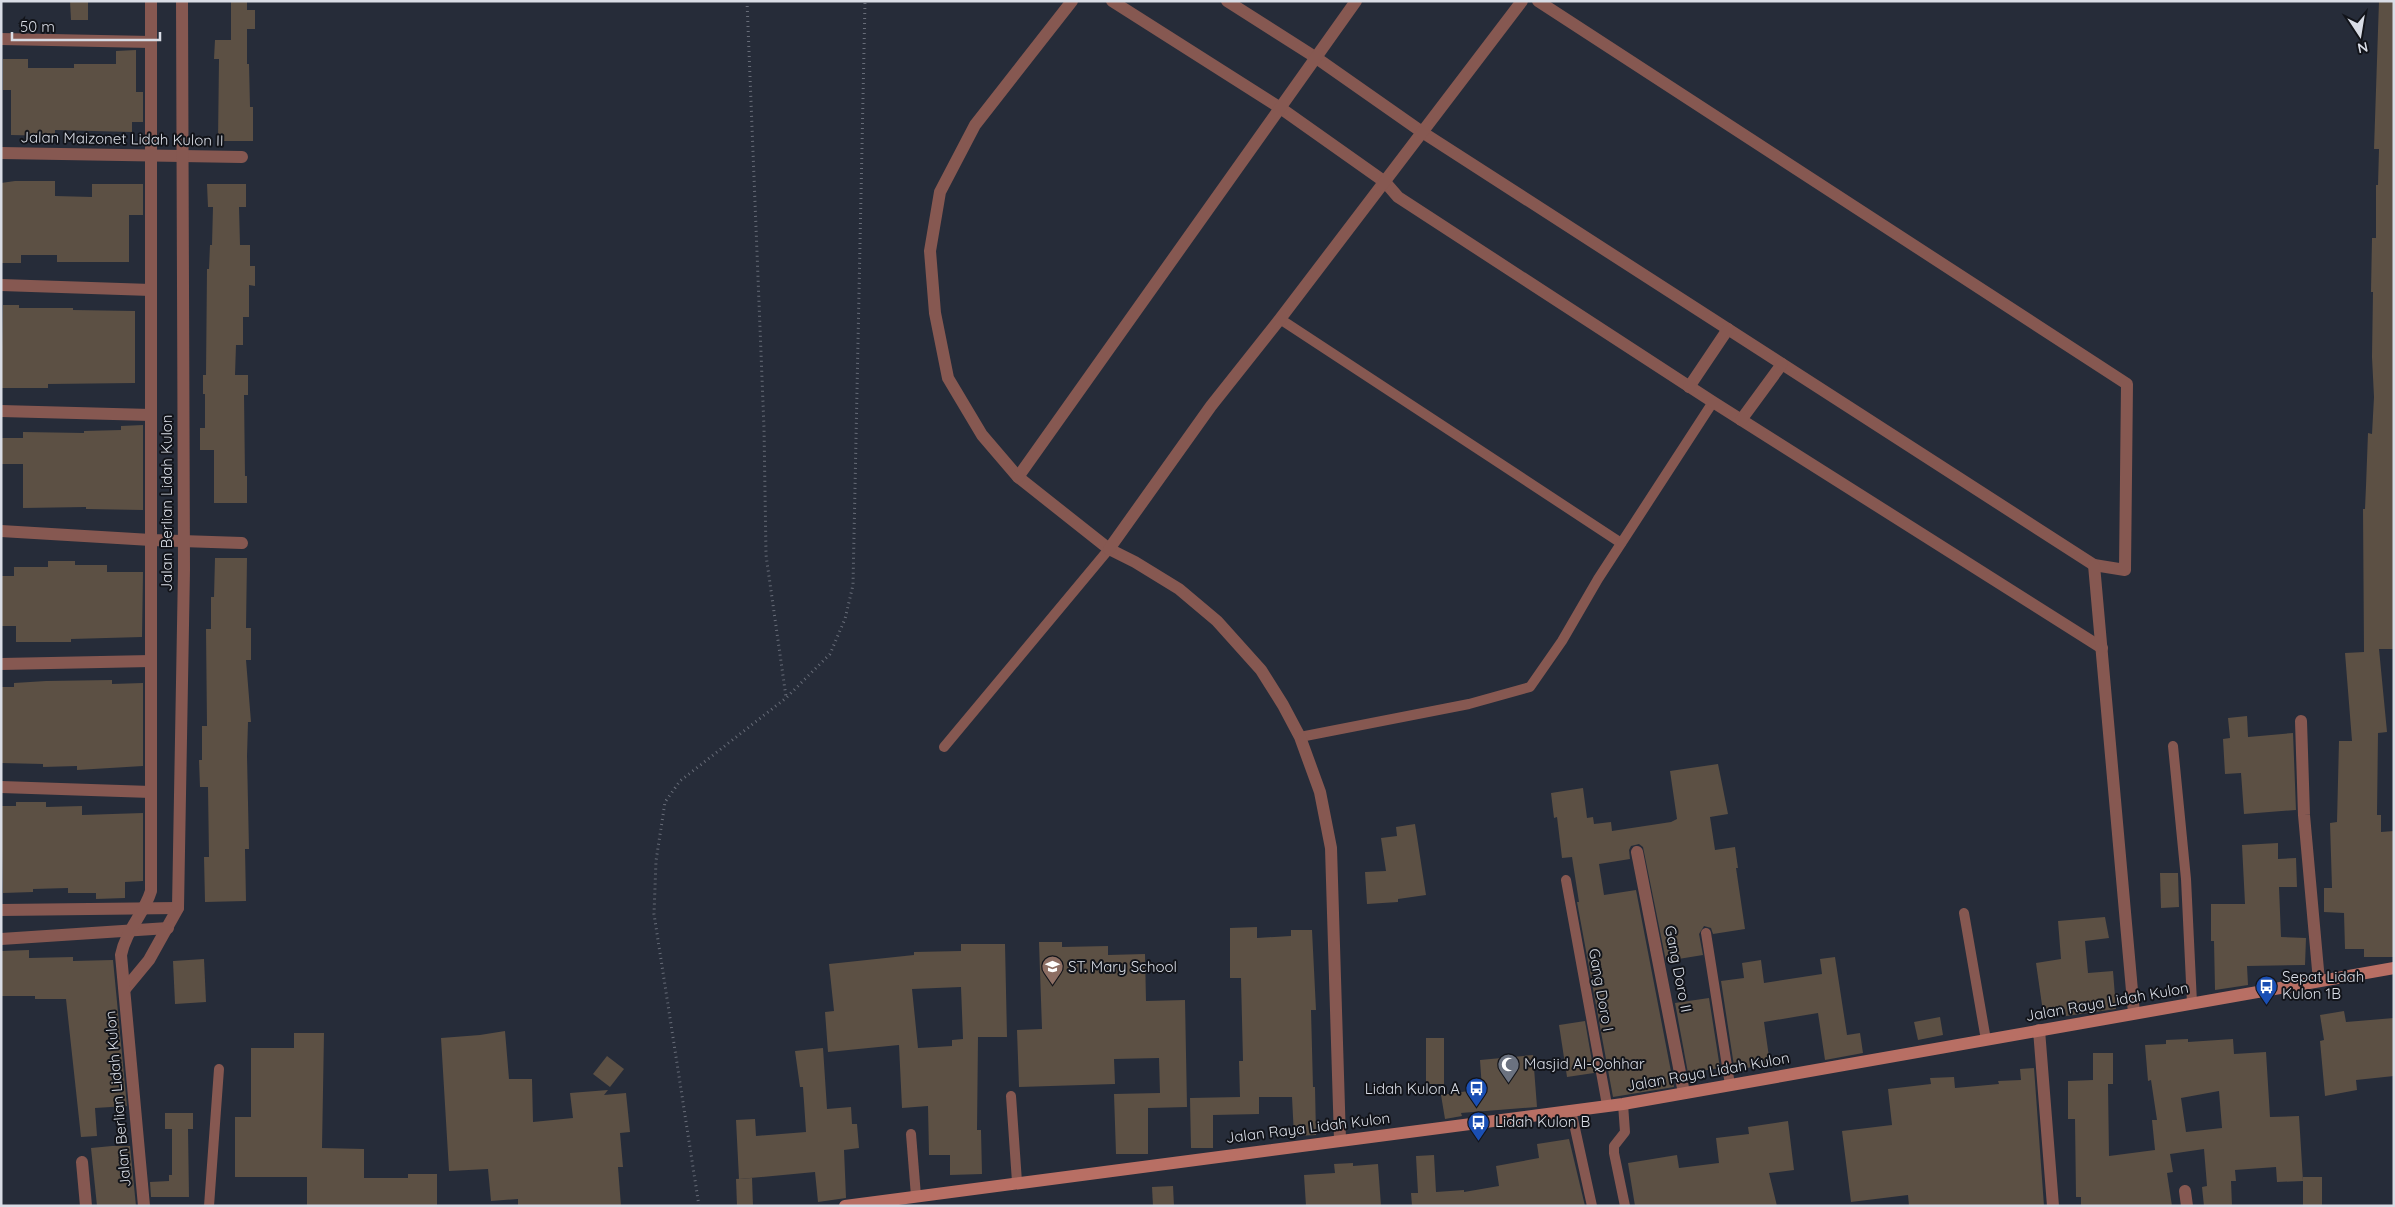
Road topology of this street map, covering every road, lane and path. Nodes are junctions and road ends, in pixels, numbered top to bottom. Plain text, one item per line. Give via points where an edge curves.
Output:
1 (151, 1) edge
2 (182, 1) edge
3 (747, 1) edge
4 (865, 1) edge
5 (1072, 1) edge
6 (1112, 1) edge
7 (1227, 1) edge
8 (1356, 1) edge
9 (1522, 1) edge
10 (1538, 1) edge
11 (1, 39) edge
12 (151, 42) junction
13 (1314, 57) junction
14 (1279, 107) junction
15 (1422, 132) junction
16 (1, 153) edge
17 (151, 156) junction
18 (183, 156) junction
19 (242, 157) dead end
20 (1385, 182) junction
21 (1, 285) edge
22 (151, 290) junction
23 (1280, 319) junction
24 (1728, 329) junction
25 (1782, 364) junction
26 (1689, 387) junction
27 (1713, 402) junction
28 (1, 411) edge
29 (151, 415) junction
30 (1741, 420) junction
31 (1018, 477) junction
32 (1, 531) edge
33 (151, 540) junction
34 (184, 540) junction
35 (1621, 542) junction
36 (242, 543) dead end
37 (1109, 549) junction
38 (2094, 565) junction
39 (2102, 648) junction
40 (151, 661) junction
41 (1, 664) edge
42 (786, 698) junction
43 (2301, 721) dead end
44 (1300, 737) junction
45 (944, 746) dead end
46 (2173, 746) dead end
47 (1, 788) edge
48 (151, 792) junction
49 (1638, 852) dead end
50 (1566, 880) dead end
51 (146, 908) junction
52 (178, 908) junction
53 (1, 910) edge
54 (1964, 913) dead end
55 (168, 928) junction
56 (129, 930) junction
57 (1706, 934) dead end
58 (1, 939) edge
59 (2394, 968) edge
60 (2319, 981) junction
61 (125, 989) junction
62 (2192, 1003) junction
63 (2134, 1014) junction
64 (2040, 1030) junction
65 (1986, 1040) junction
66 (219, 1069) dead end
67 (1730, 1085) junction
68 (1684, 1093) junction
69 (1011, 1096) dead end
70 (1623, 1104) junction
71 (1607, 1105) junction
72 (1571, 1110) junction
73 (911, 1134) dead end
74 (1340, 1140) junction
75 (82, 1162) dead end
76 (1017, 1182) junction
77 (2185, 1191) dead end
78 (916, 1196) junction
79 (86, 1206) edge
80 (144, 1206) edge
81 (209, 1206) edge
82 (699, 1206) edge
83 (845, 1206) edge
84 (1592, 1206) edge
85 (1624, 1206) edge
86 (2054, 1206) edge
87 (2187, 1206) edge

1 - 12 street, Jalan Berlian Lidah Kulon
2 - 18 street, Jalan Berlian Lidah Kulon
3 - 42 path via 766,555
4 - 42 path via 853,585 845,619 830,654
5 - 31 street via 975,125 940,192 930,251 935,313 948,378 982,435
6 - 14 street
7 - 13 street
8 - 13 street
9 - 15 street
10 - 38 street via 2127,384 2125,570
11 - 12 street
12 - 17 street, Jalan Berlian Lidah Kulon
13 - 14 street
13 - 15 street
14 - 20 street
14 - 31 street
15 - 20 street
15 - 24 street
16 - 17 street, Jalan Maizonet Lidah Kulon II
17 - 18 street, Jalan Maizonet Lidah Kulon II
17 - 22 street, Jalan Berlian Lidah Kulon
18 - 19 street, Jalan Maizonet Lidah Kulon II
18 - 34 street, Jalan Berlian Lidah Kulon
20 - 23 street
20 - 26 street via 1398,197
21 - 22 street
22 - 29 street, Jalan Berlian Lidah Kulon
23 - 35 lane
23 - 37 street via 1211,406
24 - 25 street
24 - 26 street
25 - 30 street
25 - 38 street
26 - 27 street
27 - 30 street
27 - 35 lane
28 - 29 street
29 - 33 street, Jalan Berlian Lidah Kulon
30 - 39 street
31 - 37 street
32 - 33 street
33 - 34 street
33 - 40 street, Jalan Berlian Lidah Kulon
34 - 36 street
34 - 52 street, Jalan Berlian Lidah Kulon
35 - 44 lane via 1562,641 1530,687 1469,704
37 - 44 street via 1179,589 1217,621 1261,670
37 - 45 lane
38 - 39 street
39 - 63 street
40 - 41 street
40 - 48 street, Jalan Berlian Lidah Kulon
42 - 82 path via 680,781 665,802 662,817 654,914
43 - 60 street via 2304,815
44 - 74 street via 1320,792 1331,848
46 - 62 lane via 2186,879
47 - 48 street
48 - 51 street, Jalan Berlian Lidah Kulon via 152,891
49 - 68 street, Gang Doro II
50 - 71 lane, Gang Doro I
51 - 52 street
51 - 53 street
51 - 56 street, Jalan Berlian Lidah Kulon
52 - 55 street, Jalan Berlian Lidah Kulon
54 - 65 lane
55 - 56 street
55 - 61 street, Jalan Berlian Lidah Kulon via 149,960
56 - 58 street
56 - 61 street, Jalan Berlian Lidah Kulon via 121,955
57 - 67 lane
59 - 60 main road, Jalan Raya Lidah Kulon
60 - 62 main road, Jalan Raya Lidah Kulon
61 - 80 street, Jalan Berlian Lidah Kulon
62 - 63 main road, Jalan Raya Lidah Kulon
63 - 64 main road, Jalan Raya Lidah Kulon
64 - 65 main road, Jalan Raya Lidah Kulon
64 - 86 street
65 - 67 main road, Jalan Raya Lidah Kulon
66 - 81 lane
67 - 68 main road, Jalan Raya Lidah Kulon
68 - 70 main road, Jalan Raya Lidah Kulon
69 - 76 lane
70 - 71 main road, Jalan Raya Lidah Kulon
70 - 85 lane via 1625,1132 1614,1146
71 - 72 main road, Jalan Raya Lidah Kulon
72 - 74 main road, Jalan Raya Lidah Kulon
72 - 84 lane
73 - 78 lane
74 - 76 main road, Jalan Raya Lidah Kulon
75 - 79 street
76 - 78 main road, Jalan Raya Lidah Kulon
77 - 87 street
78 - 83 main road, Jalan Raya Lidah Kulon

